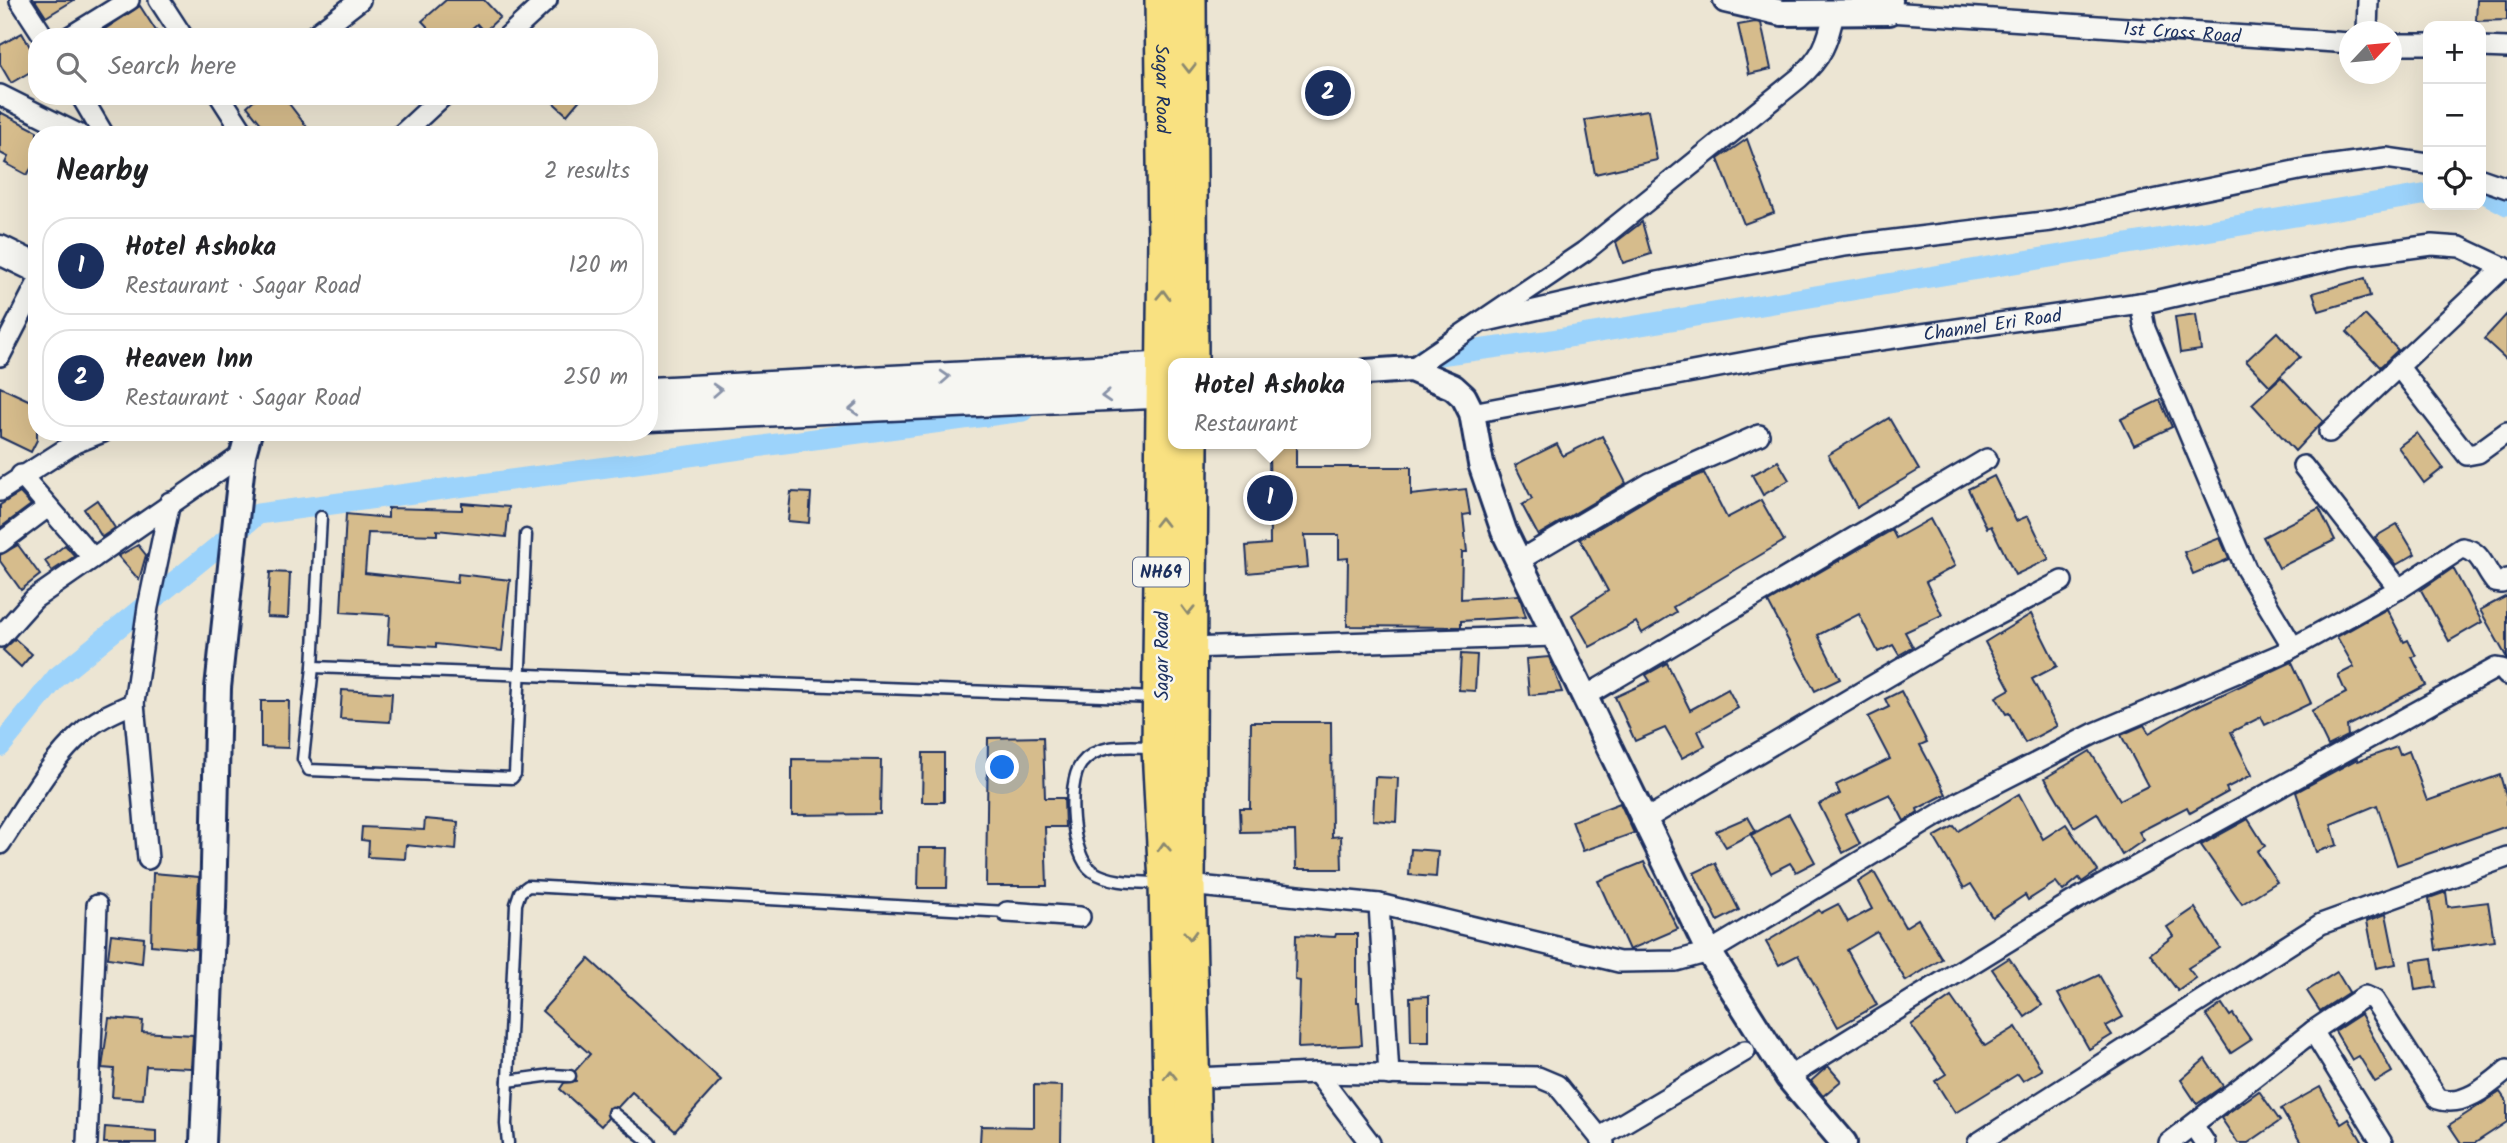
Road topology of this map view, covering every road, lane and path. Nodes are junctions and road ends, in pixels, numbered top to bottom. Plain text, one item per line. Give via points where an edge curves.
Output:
1 (20, 0) edge
2 (129, 0) edge
3 (360, 0) edge
4 (547, 0) edge
5 (1162, 0) edge
6 (1189, 0) edge
7 (1726, 0) edge
8 (2368, 0) edge
9 (163, 1) edge
10 (1890, 6) edge
11 (1834, 13) junction
12 (2367, 21) edge
13 (38, 28) edge
14 (84, 28) edge
15 (178, 28) edge
16 (324, 28) edge
17 (517, 28) edge
18 (2339, 42) edge
19 (2402, 44) edge
20 (2423, 44) edge
21 (2486, 47) edge
22 (2507, 48) edge
23 (0, 95) edge
24 (86, 105) edge
25 (230, 105) edge
26 (433, 105) edge
27 (61, 126) edge
28 (99, 126) edge
29 (240, 126) edge
30 (411, 126) edge
31 (2423, 163) edge
32 (2486, 181) edge
33 (2507, 188) edge
34 (0, 250) edge
35 (28, 264) edge
36 (2505, 268) edge
37 (28, 302) edge
38 (2140, 303) junction
39 (1487, 320) junction
40 (0, 356) edge
41 (1171, 358) edge
42 (1173, 358) edge
43 (2398, 366) junction
44 (1411, 369) junction
45 (1371, 372) edge
46 (1168, 376) edge
47 (1168, 376) edge
48 (658, 392) edge
49 (1472, 413) junction
50 (658, 416) edge
51 (2329, 432) dead end
52 (2507, 432) edge
53 (1759, 435) dead end
54 (80, 441) edge
55 (246, 443) edge
56 (1173, 449) edge
57 (1191, 449) edge
58 (1987, 459) dead end
59 (2303, 466) dead end
60 (21, 475) junction
61 (0, 491) edge
62 (170, 502) junction
63 (48, 507) junction
64 (321, 517) dead end
65 (526, 534) dead end
66 (0, 542) edge
67 (93, 558) junction
68 (1518, 561) junction
69 (2507, 579) edge
70 (2062, 581) dead end
71 (2399, 589) junction
72 (1555, 636) junction
73 (0, 637) edge
74 (2293, 647) junction
75 (1187, 648) junction
76 (313, 667) junction
77 (518, 674) junction
78 (2507, 675) edge
79 (1587, 696) junction
80 (1175, 699) junction
81 (134, 703) junction
82 (1173, 748) junction
83 (1646, 820) junction
84 (0, 844) edge
85 (2507, 857) edge
86 (148, 859) dead end
87 (1177, 884) junction
88 (1379, 904) junction
89 (97, 905) dead end
90 (1007, 912) joint
91 (1080, 917) dead end
92 (1709, 952) junction
93 (2313, 1031) junction
94 (1745, 1051) dead end
95 (1317, 1073) junction
96 (1390, 1075) junction
97 (570, 1076) dead end
98 (1788, 1077) junction
99 (1194, 1078) junction
100 (2504, 1078) edge
101 (508, 1081) junction
102 (613, 1113) dead end
103 (2193, 1125) junction
104 (1602, 1140) edge
105 (87, 1143) edge
106 (203, 1143) edge
107 (508, 1143) edge
108 (651, 1143) edge
109 (1171, 1143) edge
110 (1194, 1143) edge
111 (1370, 1143) edge
112 (1844, 1143) edge
113 (1978, 1143) edge
114 (2169, 1143) edge
115 (2205, 1143) edge
116 (2382, 1143) edge

1 - 13 street
2 - 14 street
3 - 16 street
4 - 17 street
41 -> 5 highway, Sagar Road / NH69
6 -> 42 highway, Sagar Road / NH69
7 - 11 street via 1782,13
8 - 12 street
9 - 15 street
10 - 11 street
10 - 18 street, 1st Cross Road
11 - 39 street via 1819,60 1799,78 1585,251
19 - 20 street
21 - 22 street
23 - 27 street
24 - 28 street
25 - 29 street
26 - 30 street
31 - 39 street via 2386,158 2304,169 2051,221 1830,248
32 - 33 street
34 - 35 main road
36 - 38 street, Channel Eri Road via 2460,247 2432,245 2350,256
36 - 43 street
37 - 40 street
38 - 49 street, Channel Eri Road via 1810,350
38 - 74 street via 2145,329 2245,569
39 - 44 street
43 - 51 street
43 - 52 street via 2467,455 2478,453
44 - 45 street
44 - 49 street via 1454,387
48 -> 46 main road
47 -> 50 main road
49 - 68 street via 1481,464
53 - 68 street via 1650,483
54 - 60 street
55 - 62 street
55 - 106 street via 218,688
80 -> 56 highway, Sagar Road / NH69
57 -> 75 highway, Sagar Road / NH69
58 - 79 street
59 - 71 street
60 - 61 street
60 - 63 street
62 - 67 street
62 - 81 street
63 - 66 street
63 - 67 street
64 - 76 lane
65 - 77 lane
67 - 73 street via 34,599
68 - 72 street
69 - 71 street via 2496,582 2473,550 2462,548
70 - 83 street via 1960,634
71 - 74 street
72 - 75 street
72 - 79 street
74 - 92 street via 2095,733 1961,801
75 - 80 highway, Sagar Road / NH69
76 - 77 lane
76 - 77 lane via 303,759 309,770 503,778 515,774
77 - 80 lane
78 - 98 street via 2496,668 2087,893
79 - 83 street
80 - 82 highway, Sagar Road / NH69
81 - 84 street via 81,733
81 - 86 street
82 - 87 highway, Sagar Road / NH69
82 - 87 lane via 1103,749 1082,763 1073,790 1075,842 1085,864 1105,877
83 - 92 street
85 - 113 street via 2321,923
87 - 88 street
87 -> 99 highway, Sagar Road / NH69
109 -> 87 highway, Sagar Road / NH69
88 - 92 street via 1619,962 1676,961
88 - 96 street
89 - 105 street
90 - 91 street
90 - 101 lane via 528,886 516,904
92 - 98 street
93 - 100 street via 2365,996 2374,1000 2438,1099 2461,1102
93 - 103 street
93 - 116 street
94 - 104 street
95 - 96 street
95 - 99 street
95 - 111 street
96 - 104 street via 1538,1077 1557,1085
97 - 101 lane
98 - 112 street
99 - 110 highway, Sagar Road / NH69
101 - 107 lane
102 - 108 lane
103 - 114 street
103 - 115 street

